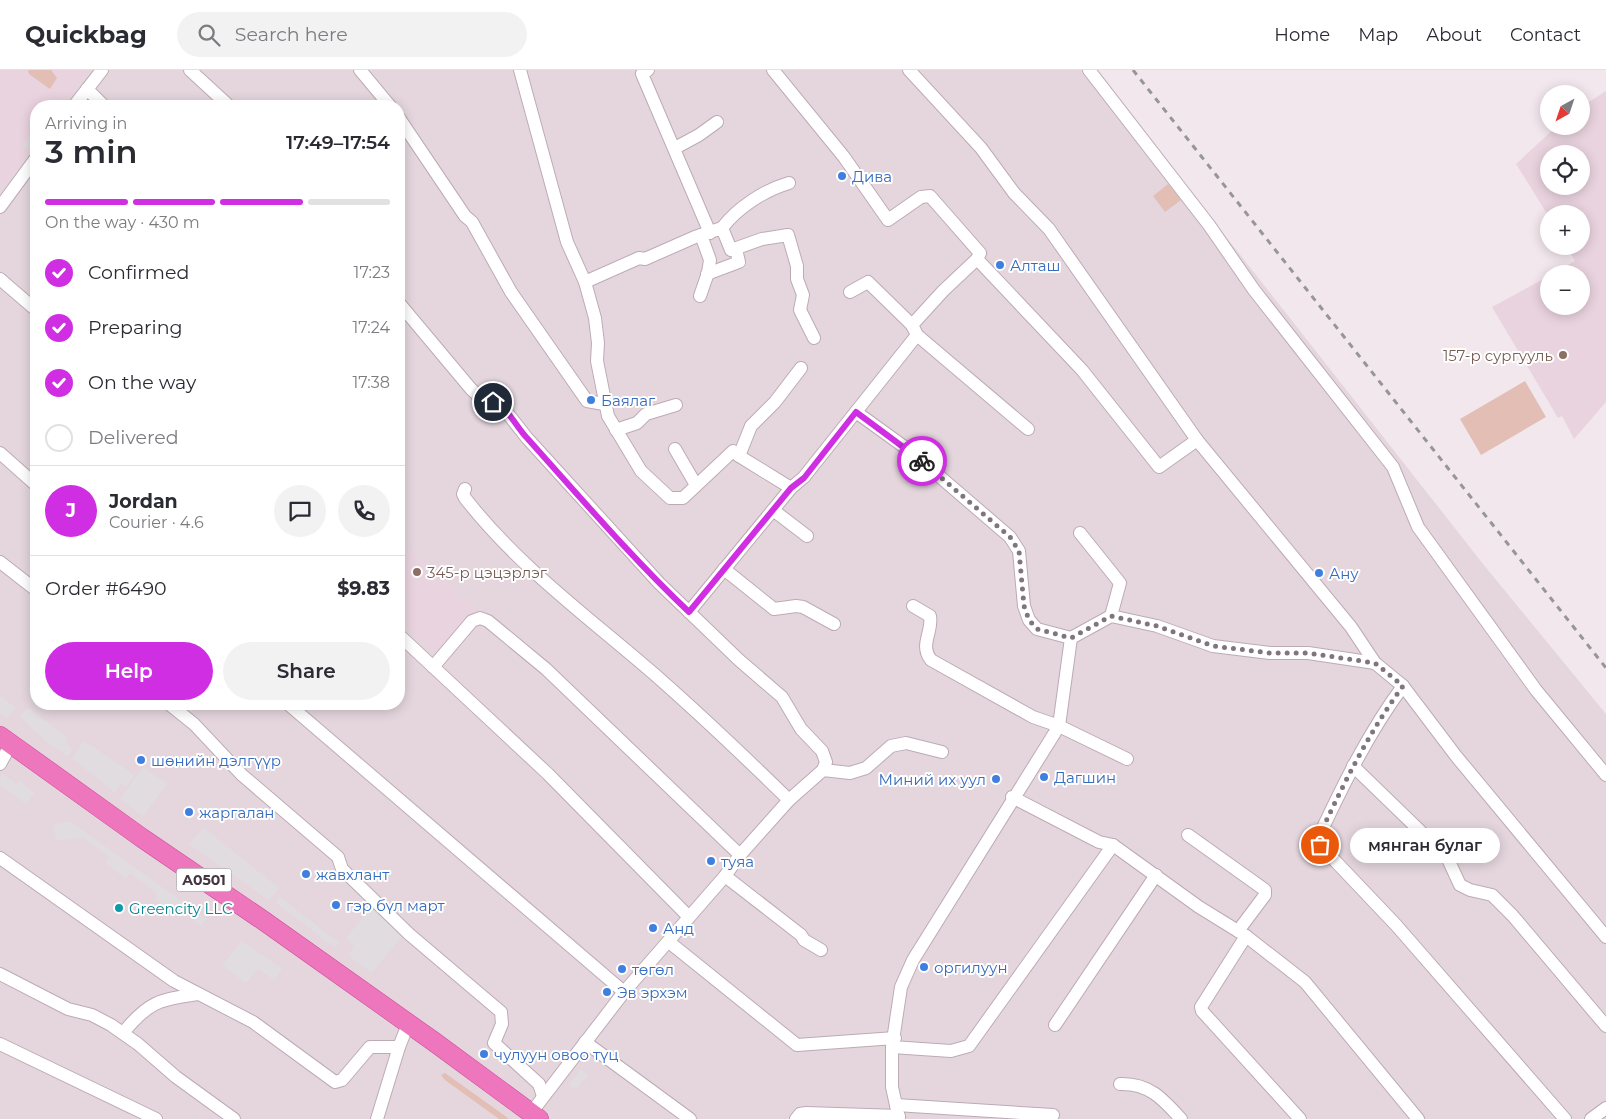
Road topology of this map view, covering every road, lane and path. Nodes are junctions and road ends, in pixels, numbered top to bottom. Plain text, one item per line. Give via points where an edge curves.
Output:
1 (102, 70) edge
2 (190, 70) edge
3 (360, 70) edge
4 (520, 70) edge
5 (648, 70) edge
6 (774, 70) edge
7 (909, 70) edge
8 (1090, 70) edge
9 (87, 89) junction
10 (79, 100) edge
11 (98, 100) edge
12 (222, 100) edge
13 (385, 100) edge
14 (717, 122) dead end
15 (405, 127) edge
16 (675, 148) junction
17 (30, 166) edge
18 (789, 183) dead end
19 (0, 207) edge
20 (711, 232) junction
21 (736, 249) junction
22 (977, 259) junction
23 (707, 274) junction
24 (0, 279) edge
25 (585, 282) junction
26 (850, 292) dead end
27 (700, 296) dead end
28 (30, 305) edge
29 (405, 310) edge
30 (915, 330) junction
31 (814, 338) dead end
32 (801, 368) dead end
33 (604, 404) junction
34 (676, 405) dead end
35 (856, 412) junction
36 (1028, 429) dead end
37 (616, 430) junction
38 (1197, 440) junction
39 (675, 449) dead end
40 (0, 453) edge
41 (739, 456) junction
42 (30, 480) edge
43 (696, 485) junction
44 (791, 488) junction
45 (465, 489) dead end
46 (773, 510) junction
47 (1080, 534) dead end
48 (807, 536) dead end
49 (0, 562) edge
50 (724, 569) junction
51 (30, 585) edge
52 (912, 606) dead end
53 (689, 612) junction
54 (1111, 616) junction
55 (834, 624) dead end
56 (1071, 638) junction
57 (405, 640) edge
58 (1375, 663) junction
59 (433, 666) junction
60 (1403, 686) junction
61 (177, 710) edge
62 (295, 710) edge
63 (1058, 726) junction
64 (6, 740) edge
65 (942, 752) dead end
66 (1127, 759) dead end
67 (0, 764) edge
68 (1353, 766) junction
69 (824, 770) junction
70 (1606, 775) edge
71 (1012, 797) junction
72 (789, 800) junction
73 (1188, 835) dead end
74 (1113, 845) junction
75 (740, 856) junction
76 (0, 858) edge
77 (1156, 875) junction
78 (724, 876) junction
79 (689, 917) junction
80 (1242, 934) junction
81 (1606, 937) edge
82 (668, 942) junction
83 (821, 950) dead end
84 (0, 974) edge
85 (624, 992) junction
86 (198, 994) junction
87 (408, 1024) junction
88 (1056, 1025) dead end
89 (1606, 1026) edge
90 (123, 1033) junction
91 (586, 1042) junction
92 (893, 1042) junction
93 (0, 1044) edge
94 (399, 1047) junction
95 (1120, 1084) dead end
96 (544, 1096) junction
97 (1606, 1108) edge
98 (898, 1114) edge
99 (1053, 1115) dead end
100 (535, 1116) edge
101 (156, 1119) edge
102 (234, 1119) edge
103 (377, 1119) edge
104 (690, 1119) edge
105 (796, 1119) edge
106 (1182, 1119) edge
107 (1300, 1119) edge
108 (1418, 1119) edge
109 (1565, 1119) edge
110 (1591, 1119) edge

1 - 9 street
2 - 12 street
3 - 13 street
4 - 25 street via 567,242
5 - 16 street via 642,74
6 - 22 street via 844,157 888,220 921,197 930,196 980,253
7 - 38 street via 1049,229
8 - 70 street via 1209,225 1254,290 1394,467 1418,527 1541,697
9 - 10 street
9 - 11 street
14 - 16 street
15 - 33 street via 472,222 510,292 587,401
16 - 20 street
17 - 19 street
18 - 20 street via 774,187
20 - 21 street via 731,250
20 - 23 street
20 - 25 street
21 - 23 street via 739,262
21 - 31 street via 762,239 788,235 803,295 800,310
22 - 30 street via 943,291
22 - 38 street via 1082,370 1159,467
23 - 27 street
24 - 28 street
25 - 33 street via 595,318
26 - 30 street via 868,282
29 - 53 street via 471,389 483,400 501,405 630,553
30 - 35 street
30 - 36 street
32 - 41 street via 775,402 751,426
33 - 37 street
34 - 37 street via 646,414 637,423
35 - 44 street via 804,478
35 - 56 street via 910,451 1010,537 1019,551 1024,606 1029,620 1037,629
37 - 43 street via 641,471 670,498 683,498
38 - 58 street via 1351,627
39 - 43 street
40 - 42 street
41 - 43 street via 733,451
41 - 44 street
44 - 46 street
45 - 72 street via 465,498 498,538 604,634 662,681
46 - 48 street
46 - 50 street
47 - 54 street via 1120,583
49 - 51 street
50 - 53 street
50 - 55 street via 774,609 803,607
52 - 63 street via 930,616 925,647 931,660 1033,717
53 - 69 street via 782,697 801,729 822,751 826,762
54 - 56 street
54 - 58 street via 1157,626 1213,646 1270,653 1308,653
56 - 63 street
57 - 59 street
58 - 60 street
59 - 75 street via 472,621 480,618 488,621 546,669
59 - 79 street via 548,774
60 - 68 street via 1379,719
60 - 81 street via 1456,756
61 - 96 street via 242,775 338,857 342,869 409,934 501,1012 502,1024 494,1043 539,1084
62 - 85 street
63 - 66 street
63 - 71 street
64 - 67 street
64 - 87 highway, A0501
65 - 69 street via 906,743 891,746 858,771
68 - 89 street via 1447,857 1460,884 1492,895 1513,916
68 - 109 street via 1320,834 1320,845 1396,925
69 - 72 street
71 - 74 street via 1099,842
71 - 92 street via 913,960 901,987
72 - 75 street
73 - 80 street via 1265,890
74 - 77 street
74 - 92 street via 968,1046 951,1051
75 - 78 street
76 - 86 street
77 - 80 street
77 - 88 street
78 - 79 street
78 - 83 street
79 - 82 street
80 - 107 street via 1201,1007 1202,1011
80 - 108 street via 1305,982
82 - 85 street
82 - 92 street via 797,1045
84 - 90 street
85 - 91 street
86 - 90 street via 149,1005
86 - 94 street via 253,1022 335,1082 340,1082 370,1047
87 - 94 street
87 - 100 highway, A0501
90 - 102 street
91 - 96 street
91 - 104 street
92 - 98 street via 892,1087
93 - 101 street
94 - 103 street
95 - 106 street via 1151,1089
96 - 100 street
97 - 110 street
98 - 99 street
98 - 105 street via 806,1113

